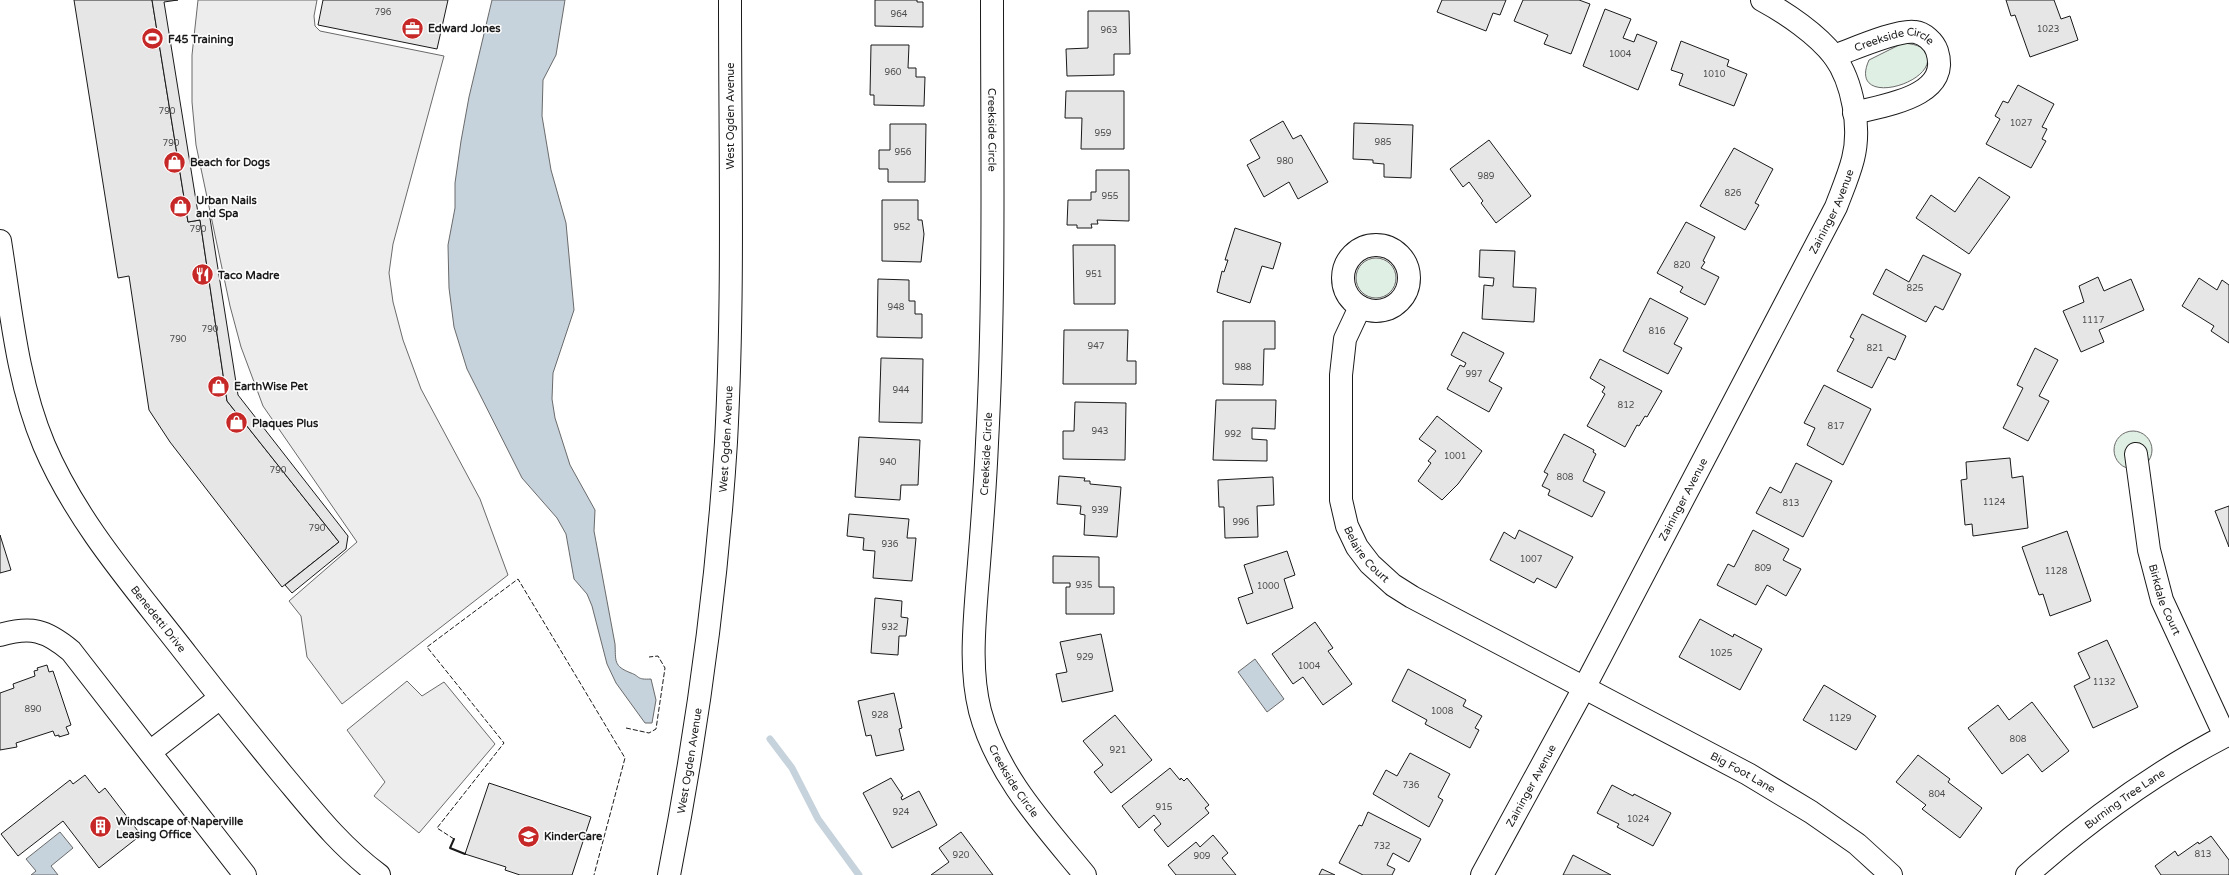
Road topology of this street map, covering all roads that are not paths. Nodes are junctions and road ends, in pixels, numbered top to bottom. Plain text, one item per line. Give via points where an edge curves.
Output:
1 (730, 0) edge
2 (992, 0) edge
3 (1762, 0) edge
4 (1834, 56) junction
5 (1854, 113) junction
6 (0, 241) edge
7 (1360, 307) dead end
8 (6, 320) edge
9 (2136, 454) dead end
10 (0, 635) edge
11 (1584, 688) junction
12 (220, 698) junction
13 (2227, 735) edge
14 (150, 752) junction
15 (245, 875) edge
16 (379, 875) edge
17 (669, 875) edge
18 (1085, 875) edge
19 (1482, 875) edge
20 (1892, 875) edge
21 (2027, 875) edge

1 - 17 street, West Ogden Avenue via 730,349 723,486 712,609 687,786
2 - 18 street, Creekside Circle via 991,326 987,443 973,641 976,690 981,712 999,758 1023,799
3 - 4 street, Creekside Circle via 1784,12
4 - 5 street, Creekside Circle via 1847,82
4 - 5 street, Creekside Circle via 1900,33 1915,32 1930,39 1937,50 1939,68 1934,80 1923,91 1911,98
5 - 11 street, Zaininger Avenue via 1854,157 1836,207
6 - 8 street, Benedetti Drive
7 - 11 street, Belaire Court via 1345,339 1341,375 1341,500 1347,526 1357,547 1370,564 1393,585 1412,597
8 - 12 street, Benedetti Drive via 44,445 62,482 82,516
9 - 13 street, Birkdale Court via 2149,550 2162,600
10 - 14 street via 26,630 42,632 57,639 71,651
11 - 19 street, Zaininger Avenue
11 - 20 street, Big Foot Lane via 1748,774 1811,812 1857,844
12 - 14 street
12 - 16 street, Benedetti Drive via 331,834
13 - 21 street, Burning Tree Lane via 2199,750 2124,799
14 - 15 street

